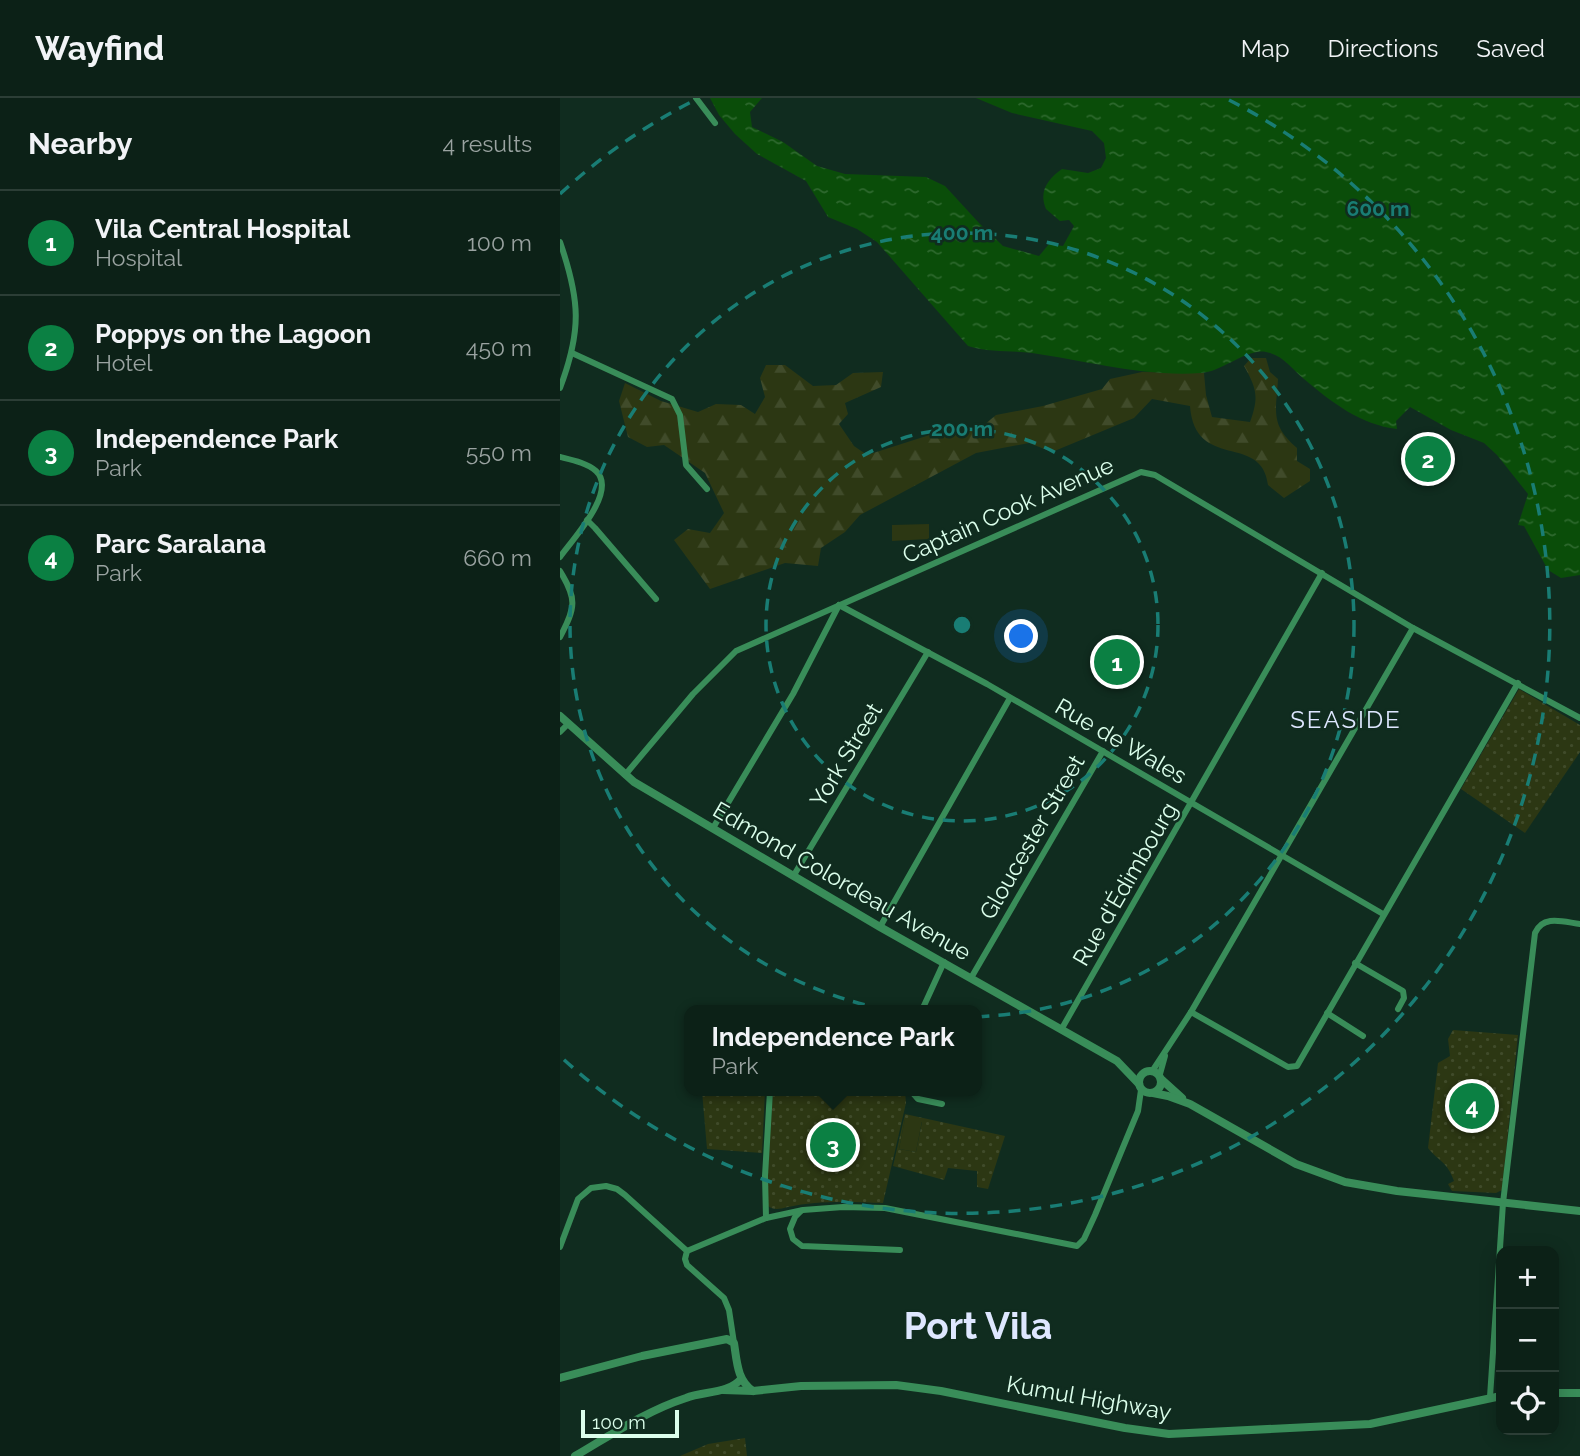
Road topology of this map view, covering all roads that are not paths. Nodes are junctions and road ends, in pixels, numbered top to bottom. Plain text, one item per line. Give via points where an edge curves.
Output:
1 (696, 98) edge
2 (715, 123) dead end
3 (560, 242) edge
4 (572, 353) junction
5 (560, 388) edge
6 (560, 457) edge
7 (707, 489) dead end
8 (587, 520) junction
9 (560, 556) edge
10 (560, 570) edge
11 (1322, 573) junction
12 (656, 599) dead end
13 (839, 605) junction
14 (1413, 628) junction
15 (560, 637) edge
16 (928, 652) junction
17 (1518, 683) junction
18 (1010, 698) junction
19 (560, 716) edge
20 (1580, 718) edge
21 (568, 724) junction
22 (560, 732) edge
23 (1103, 751) junction
24 (625, 775) junction
25 (1192, 802) junction
26 (713, 828) junction
27 (1282, 856) junction
28 (794, 875) junction
29 (1383, 914) junction
30 (1580, 924) edge
31 (880, 927) junction
32 (944, 962) junction
33 (1355, 963) junction
34 (971, 978) junction
35 (924, 1005) edge
36 (1398, 1009) dead end
37 (1191, 1012) junction
38 (1327, 1013) junction
39 (1062, 1030) junction
40 (1363, 1036) dead end
41 (1116, 1062) junction
42 (1155, 1074) junction
43 (1146, 1090) junction
44 (770, 1096) edge
45 (915, 1096) edge
46 (942, 1104) dead end
47 (1190, 1104) junction
48 (1503, 1203) junction
49 (803, 1209) junction
50 (1580, 1211) edge
51 (766, 1218) junction
52 (560, 1247) edge
53 (900, 1250) dead end
54 (687, 1251) junction
55 (731, 1334) junction
56 (560, 1378) edge
57 (741, 1379) junction
58 (723, 1390) junction
59 (753, 1391) junction
60 (1559, 1393) edge
61 (1580, 1393) edge
62 (1496, 1396) edge
63 (1490, 1397) junction
64 (575, 1456) edge

1 - 2 street
3 - 4 street via 577,307
4 - 5 street
4 - 7 street via 672,399 680,415 686,465
6 - 8 street via 592,468 603,482 603,492
8 - 9 street
8 - 12 street
10 - 15 street via 573,594 573,605
11 - 13 street, Captain Cook Avenue via 1155,475 1141,472
11 - 14 street, Captain Cook Avenue
11 - 25 street, Rue d'Édimbourg
13 - 16 street, Rue de Wales
13 - 24 street, Captain Cook Avenue via 736,651
13 - 26 street via 793,694
14 - 17 street, Captain Cook Avenue
14 - 27 street
16 - 18 street, Rue de Wales
16 - 28 street, York Street
17 - 20 street, Captain Cook Avenue
17 - 29 street
18 - 23 street, Rue de Wales
18 - 31 street
19 - 21 street, Edmond Colordeau Avenue
21 - 22 street
21 - 24 street, Edmond Colordeau Avenue
23 - 25 street, Rue de Wales
23 - 34 street, Gloucester Street
24 - 26 street, Edmond Colordeau Avenue
25 - 27 street, Rue de Wales
25 - 39 street, Rue d'Édimbourg
26 - 28 street, Edmond Colordeau Avenue
27 - 29 street, Rue de Wales
27 - 37 street
28 - 31 street, Edmond Colordeau Avenue
29 - 33 street
30 - 48 street via 1549,921 1540,924 1535,933
31 - 32 street, Edmond Colordeau Avenue
32 - 34 street, Edmond Colordeau Avenue
32 - 35 street
33 - 36 street via 1403,991
33 - 38 street
34 - 39 street, Edmond Colordeau Avenue
37 - 38 street via 1288,1068 1297,1066
37 - 42 street
38 - 40 street
39 - 41 street, Edmond Colordeau Avenue
41 - 42 street
41 - 43 street
42 - 43 street via 1161,1085
42 - 43 street via 1139,1079
42 - 47 street
43 - 47 street
43 - 49 street via 1084,1239 1077,1246 885,1208
44 - 51 street
45 - 46 street
47 - 48 street via 1296,1164 1345,1182
48 - 50 street
48 - 63 street
49 - 51 street
49 - 53 street via 790,1229 802,1246
51 - 54 street
52 - 54 street via 578,1199 592,1188 607,1186 621,1191
54 - 55 street via 687,1265 724,1298
55 - 56 street
55 - 57 street
57 - 58 street
57 - 59 street
58 - 59 street, Kumul Highway
58 - 64 street via 670,1404
59 - 63 street, Kumul Highway via 896,1385 1169,1434 1370,1424
60 - 61 street
62 - 63 street, Kumul Highway

